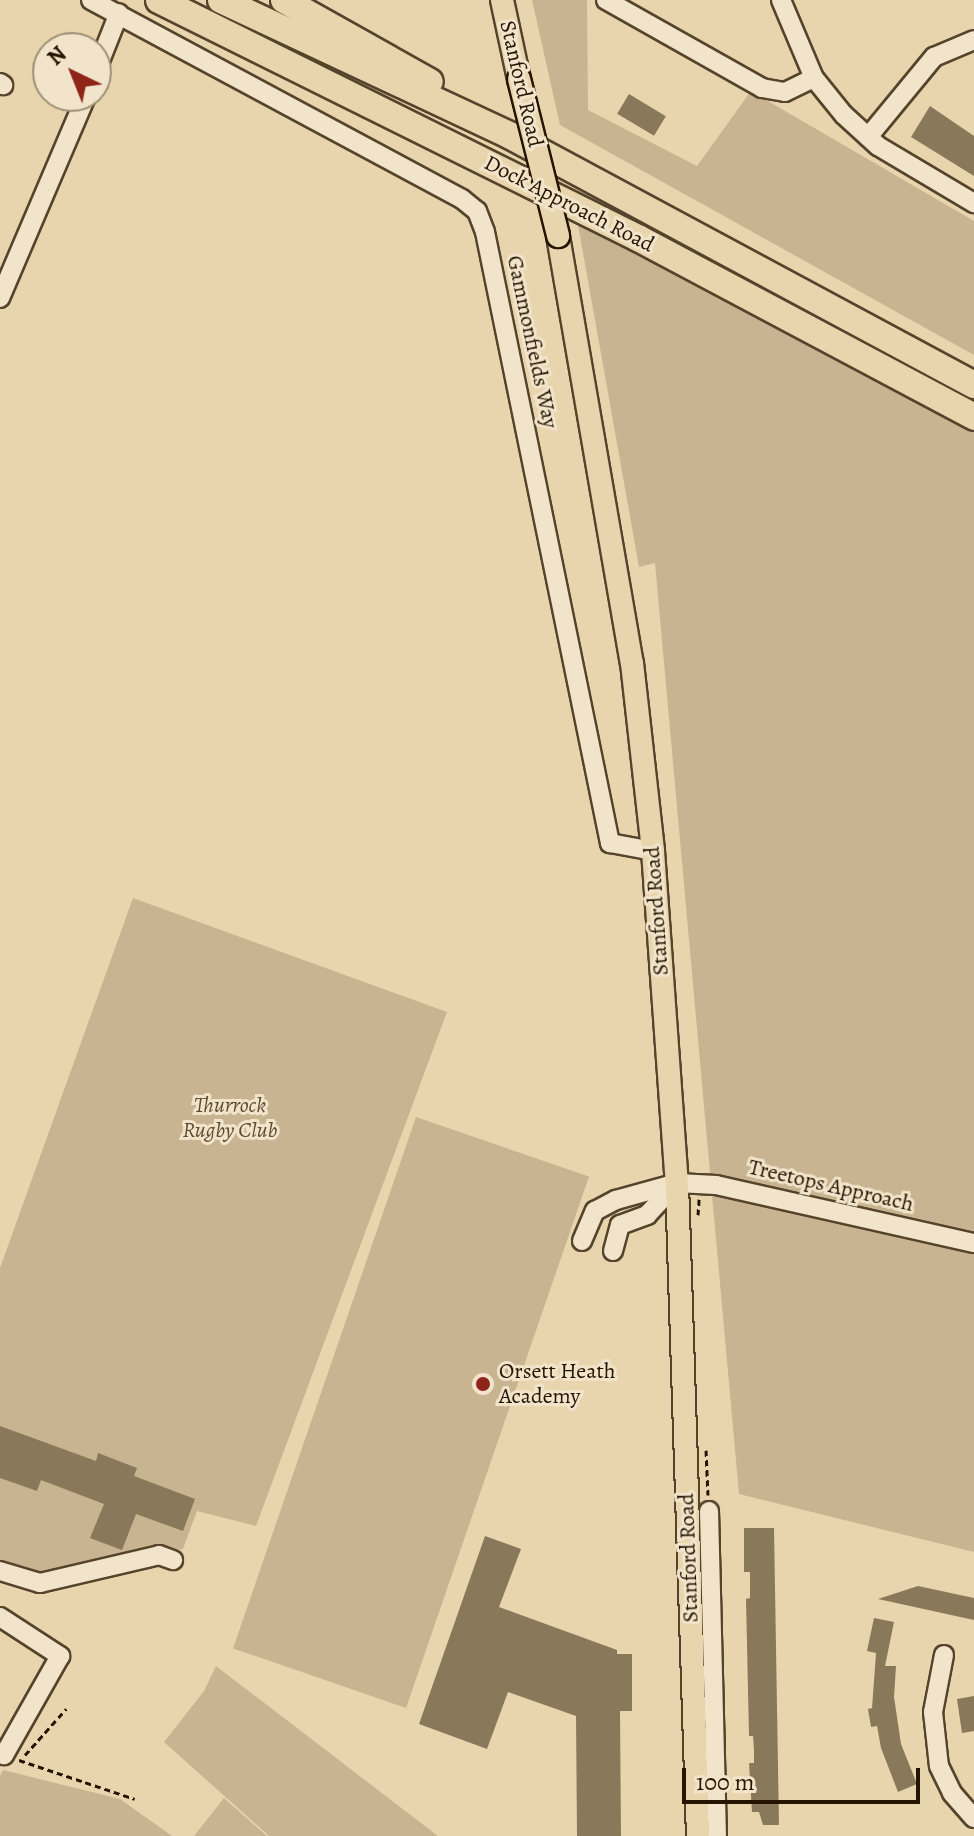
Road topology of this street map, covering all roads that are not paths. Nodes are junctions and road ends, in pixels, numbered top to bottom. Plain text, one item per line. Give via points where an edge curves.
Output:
1 (91, 0) edge
2 (159, 0) edge
3 (221, 0) edge
4 (284, 0) edge
5 (502, 0) edge
6 (606, 0) edge
7 (781, 0) edge
8 (119, 13) junction
9 (111, 32) edge
10 (974, 40) edge
11 (814, 78) junction
12 (79, 112) edge
13 (509, 135) junction
14 (868, 137) junction
15 (974, 203) edge
16 (0, 298) edge
17 (974, 385) edge
18 (974, 417) edge
19 (653, 851) junction
20 (677, 1183) junction
21 (595, 1211) junction
22 (620, 1225) junction
23 (582, 1241) dead end
24 (974, 1243) edge
25 (613, 1251) dead end
26 (709, 1511) dead end
27 (173, 1560) dead end
28 (0, 1571) edge
29 (0, 1617) edge
30 (944, 1655) dead end
31 (8, 1756) edge
32 (974, 1818) edge
33 (698, 1836) edge
34 (717, 1836) edge

1 - 8 street
2 - 18 highway, Dock Approach Road via 638,238
3 - 13 highway
4 - 13 highway via 409,68
5 - 19 main road, Stanford Road, bridge via 558,236 632,663
6 - 11 street via 762,88 785,92
7 - 11 street
8 - 9 street
8 - 19 street, Gammonfields Way via 477,211 610,843
10 - 14 street via 934,57
11 - 14 street
12 - 16 street
13 - 17 highway, Dock Approach Road
14 - 15 street
19 - 20 main road, Stanford Road
20 - 21 street, Treetops Approach
20 - 22 street via 647,1215
20 - 24 street, Treetops Approach via 716,1185
20 - 33 main road, Stanford Road
21 - 22 street via 611,1215
21 - 23 street
22 - 25 street
26 - 34 street
27 - 28 street via 159,1555 40,1583
29 - 31 street via 60,1656
30 - 32 street via 933,1712 939,1766 952,1793

